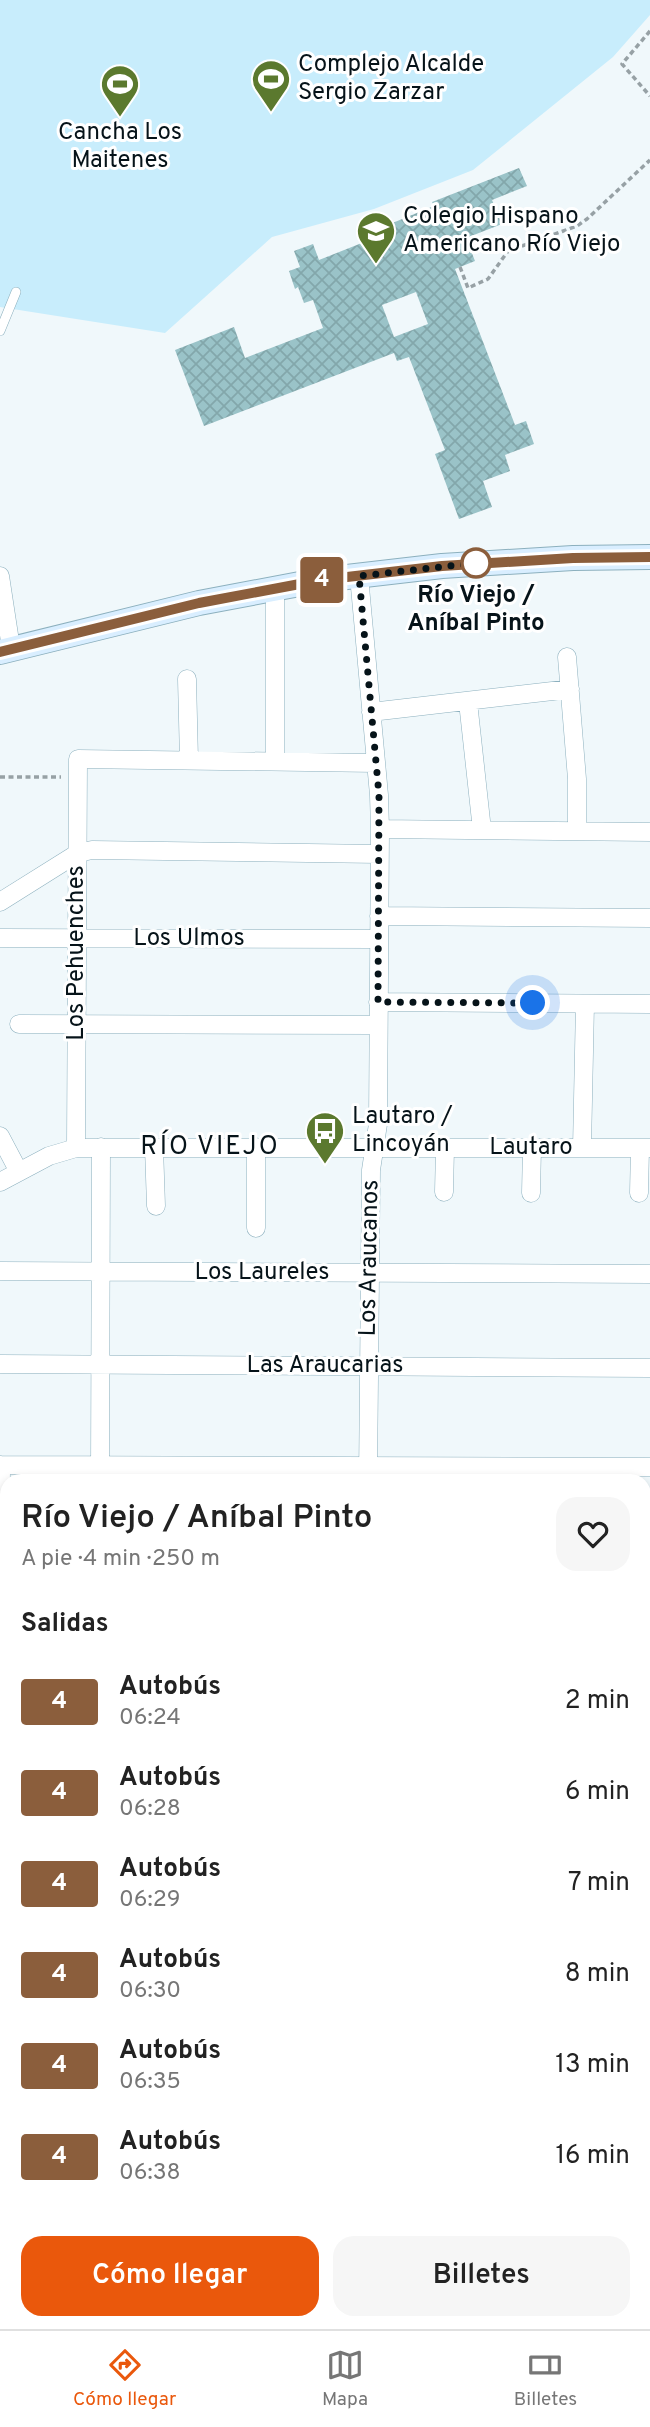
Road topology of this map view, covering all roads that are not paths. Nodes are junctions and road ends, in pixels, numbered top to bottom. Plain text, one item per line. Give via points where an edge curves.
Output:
1 (16, 292) dead end
2 (0, 331) edge
3 (650, 557) edge
4 (0, 576) edge
5 (359, 576) junction
6 (275, 587) junction
7 (5, 650) edge
8 (567, 657) dead end
9 (187, 679) dead end
10 (570, 689) junction
11 (468, 702) junction
12 (372, 712) junction
13 (189, 760) junction
14 (275, 761) junction
15 (376, 763) junction
16 (380, 829) junction
17 (482, 830) junction
18 (577, 831) junction
19 (650, 832) edge
20 (78, 853) junction
21 (379, 854) junction
22 (0, 902) edge
23 (379, 916) junction
24 (650, 918) edge
25 (0, 938) edge
26 (78, 938) junction
27 (379, 939) junction
28 (378, 1002) junction
29 (585, 1004) junction
30 (650, 1004) edge
31 (19, 1024) dead end
32 (77, 1024) junction
33 (378, 1025) junction
34 (0, 1136) edge
35 (100, 1147) junction
36 (155, 1147) junction
37 (256, 1147) junction
38 (76, 1148) junction
39 (374, 1148) junction
40 (445, 1148) junction
41 (532, 1148) junction
42 (582, 1148) junction
43 (645, 1148) edge
44 (19, 1172) junction
45 (0, 1182) edge
46 (444, 1192) dead end
47 (531, 1193) dead end
48 (639, 1193) dead end
49 (156, 1206) dead end
50 (256, 1228) dead end
51 (0, 1271) edge
52 (101, 1272) junction
53 (368, 1273) junction
54 (650, 1274) edge
55 (0, 1364) edge
56 (100, 1365) junction
57 (368, 1366) junction
58 (650, 1368) edge
59 (0, 1465) edge
60 (650, 1467) edge
61 (100, 1473) edge
62 (198, 1473) edge
63 (288, 1473) edge
64 (368, 1473) edge
65 (476, 1474) edge
66 (604, 1474) edge
67 (0, 1643) edge

1 - 2 lane
3 - 5 main road via 442,566
4 - 7 street
5 - 6 main road
5 - 12 street, Los Araucanos
6 - 7 main road
6 - 14 street
8 - 10 street
9 - 13 street
10 - 11 street
10 - 18 street
11 - 12 street
11 - 17 street
12 - 15 street, Los Araucanos
13 - 14 street
13 - 20 street, Los Pehuenches via 78,768
14 - 15 street
15 - 16 street, Los Araucanos
16 - 17 street
16 - 21 street, Los Araucanos
17 - 18 street
18 - 19 street
20 - 21 street
20 - 22 street
20 - 26 street, Los Pehuenches
21 - 23 street, Los Araucanos
23 - 24 street
23 - 27 street, Los Araucanos
25 - 26 street, Los Ulmos
26 - 27 street, Los Ulmos
26 - 32 street, Los Pehuenches
27 - 28 street, Los Araucanos
28 - 29 street
28 - 33 street, Los Araucanos
29 - 30 street
29 - 42 street
31 - 32 street
32 - 33 street
32 - 38 street, Los Pehuenches
33 - 39 street, Los Araucanos
34 - 44 street
35 - 36 street, Lautaro
35 - 38 street, Lautaro
35 - 52 street
36 - 37 street, Lautaro
36 - 49 street
37 - 39 street, Lautaro
37 - 50 street
38 - 44 street, Lautaro
39 - 40 street, Lautaro
39 - 53 street, Los Araucanos
40 - 41 street, Lautaro
40 - 46 street
41 - 42 street, Lautaro
41 - 47 street
42 - 43 street, Lautaro
43 - 48 street
44 - 45 street, Lautaro
51 - 52 street, Los Laureles
52 - 53 street, Los Laureles
52 - 56 street
53 - 54 street, Los Laureles
53 - 57 street, Los Araucanos
55 - 56 street, Las Araucarias
56 - 57 street, Las Araucarias
56 - 61 street
57 - 58 street, Las Araucarias
57 - 64 street, Los Araucanos
59 - 61 street
59 - 67 street
60 - 66 street
61 - 62 street
62 - 63 street
63 - 64 street
64 - 65 street
65 - 66 street

